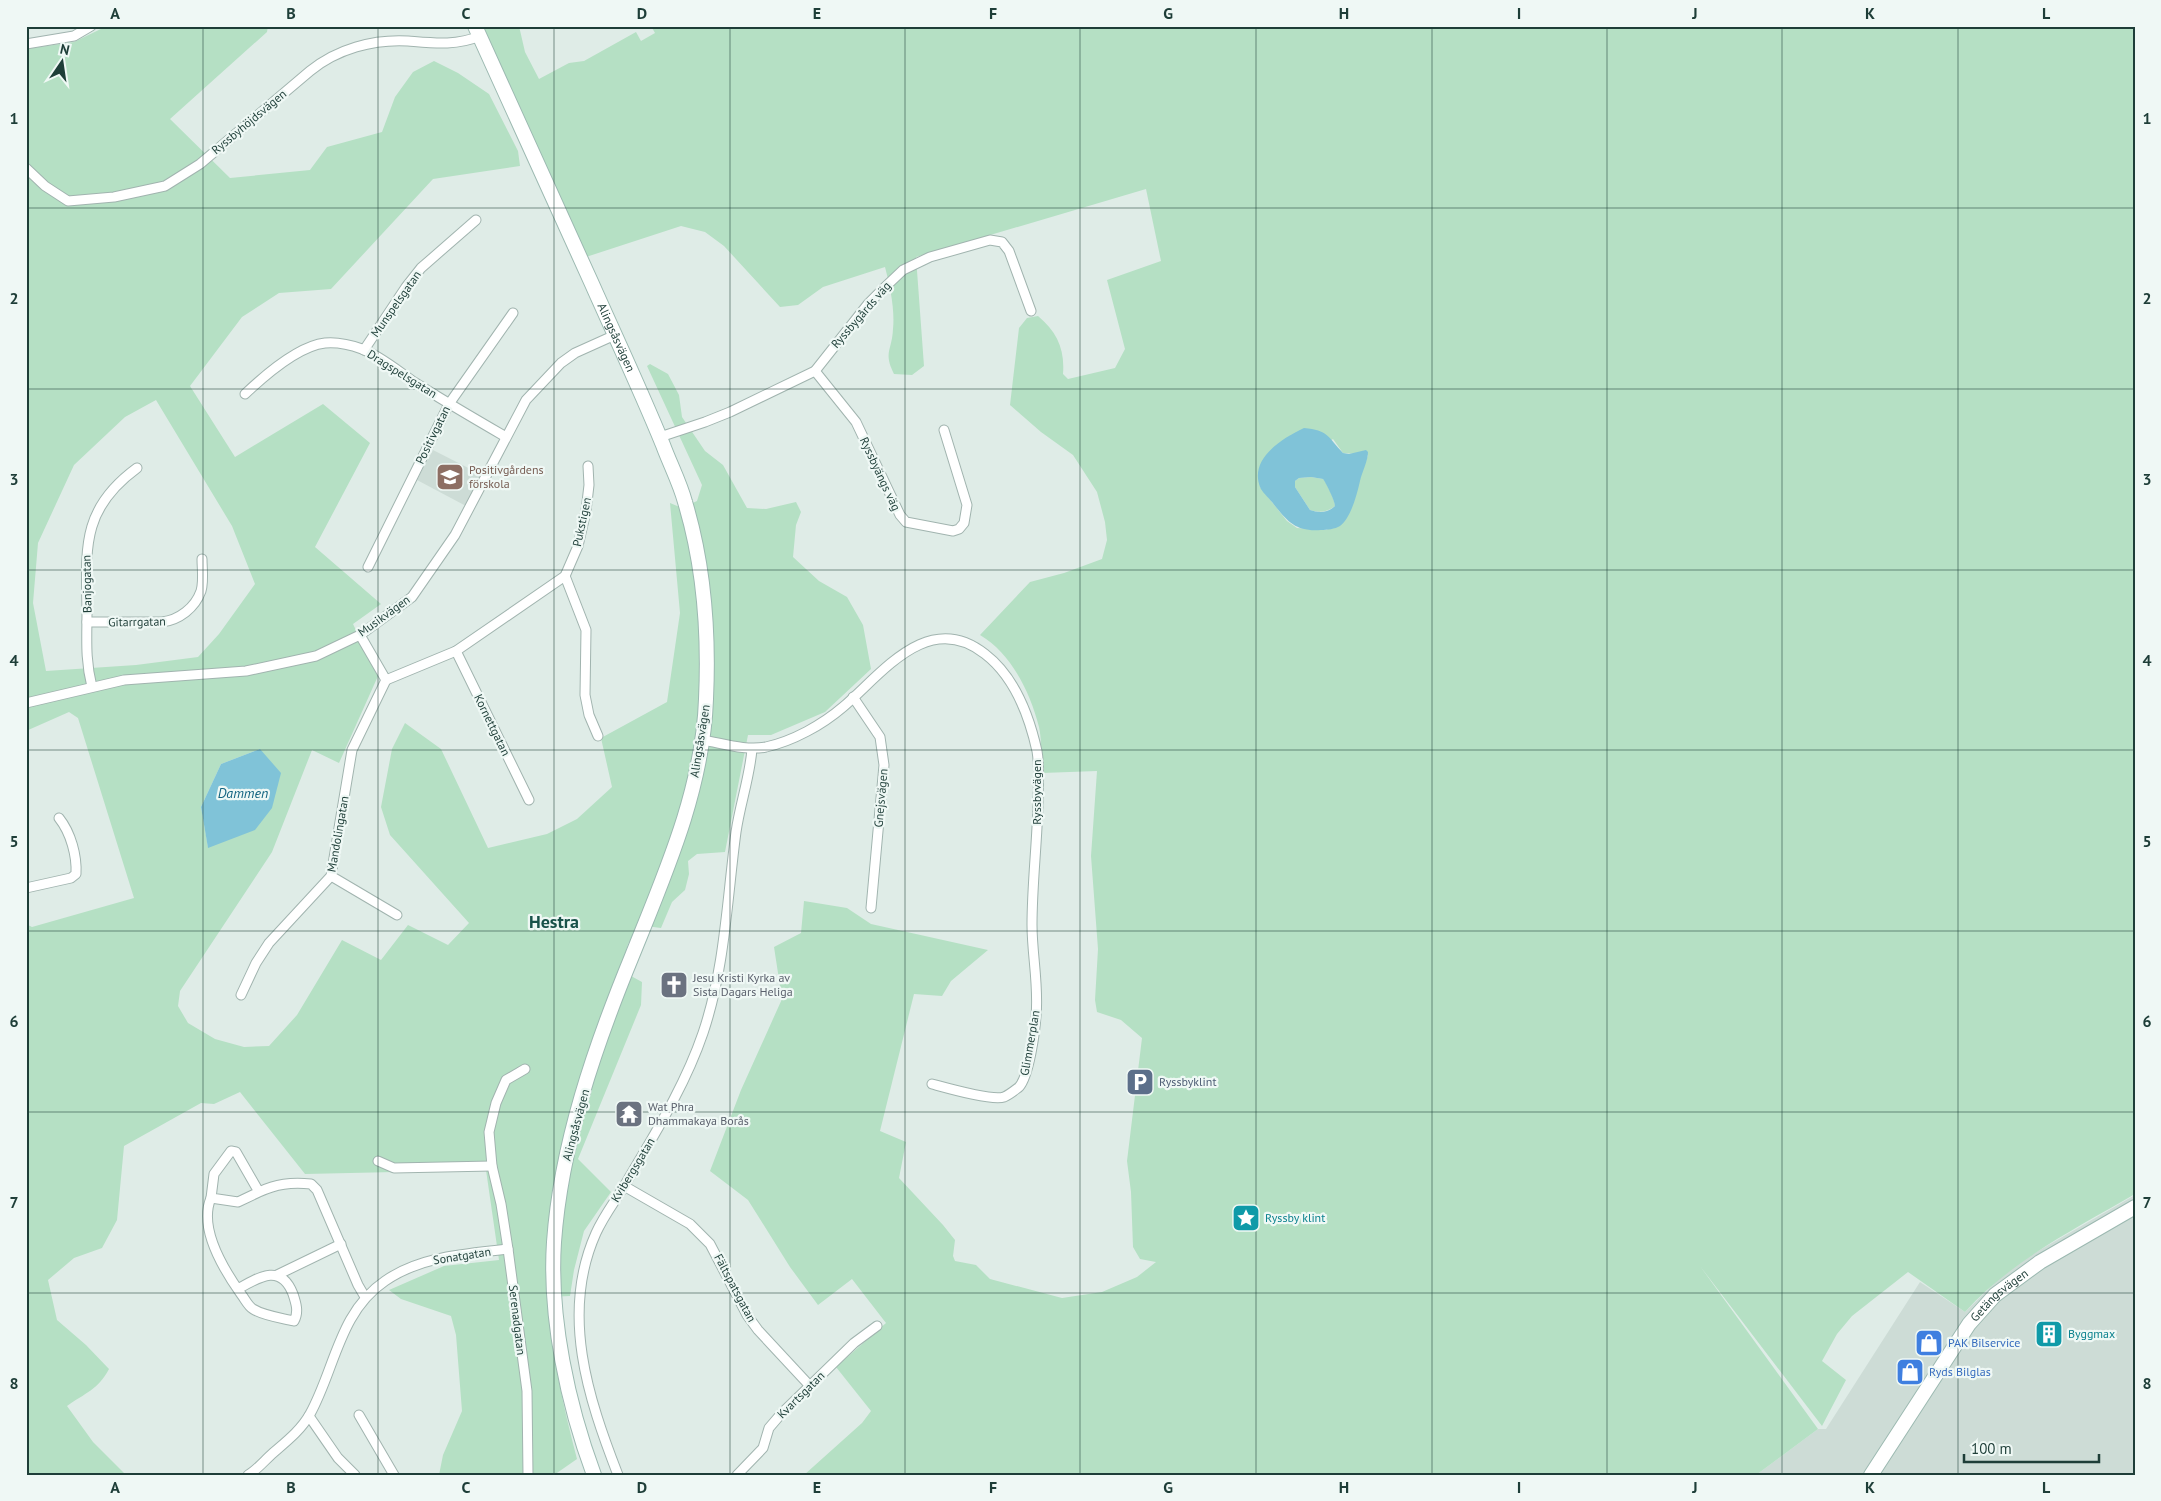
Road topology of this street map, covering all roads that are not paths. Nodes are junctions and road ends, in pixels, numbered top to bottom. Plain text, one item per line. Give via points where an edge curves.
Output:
1 (91, 26) edge
2 (477, 31) edge
3 (26, 44) edge
4 (26, 168) edge
5 (476, 220) dead end
6 (1031, 311) dead end
7 (513, 313) dead end
8 (615, 335) junction
9 (364, 350) junction
10 (815, 370) junction
11 (245, 394) dead end
12 (449, 404) junction
13 (944, 430) dead end
14 (506, 436) junction
15 (660, 437) junction
16 (588, 466) dead end
17 (137, 468) dead end
18 (202, 559) dead end
19 (368, 567) dead end
20 (565, 576) junction
21 (87, 622) junction
22 (360, 634) junction
23 (456, 651) junction
24 (386, 680) junction
25 (92, 687) junction
26 (853, 697) junction
27 (26, 703) edge
28 (598, 736) dead end
29 (702, 740) junction
30 (752, 748) junction
31 (528, 800) dead end
32 (59, 818) dead end
33 (331, 876) junction
34 (26, 888) edge
35 (871, 908) dead end
36 (398, 915) dead end
37 (241, 995) dead end
38 (1037, 996) joint
39 (525, 1069) dead end
40 (932, 1084) dead end
41 (378, 1161) dead end
42 (492, 1166) junction
43 (624, 1186) junction
44 (259, 1192) junction
45 (210, 1198) junction
46 (2135, 1207) edge
47 (341, 1244) junction
48 (508, 1249) junction
49 (277, 1276) junction
50 (238, 1289) junction
51 (365, 1297) junction
52 (877, 1326) dead end
53 (810, 1386) junction
54 (309, 1416) junction
55 (359, 1416) dead end
56 (248, 1475) edge
57 (355, 1475) edge
58 (394, 1475) edge
59 (528, 1475) edge
60 (594, 1475) edge
61 (618, 1475) edge
62 (737, 1475) edge
63 (1872, 1475) edge

1 - 3 street via 74,36
2 - 4 street, Ryssbyhöjdsvägen via 452,44 378,42 328,58 200,164 164,186 114,197 68,201
2 - 8 main road, Alingsåsvägen
5 - 9 street, Munspelsgatan via 421,268
6 - 10 street, Ryssbygårds väg via 1010,251 1002,242 990,240 930,257 903,270 868,304
7 - 12 street, Positivgatan
8 - 14 street, Musikvägen via 561,363 526,400
8 - 15 main road, Alingsåsvägen
9 - 11 street, Dragspelsgatan via 339,344 314,345 285,362
9 - 12 street, Dragspelsgatan
10 - 13 street, Ryssbyängs väg via 856,422 900,515 906,522 953,531 964,523 967,505
10 - 15 street, Ryssbygårds väg via 713,419
12 - 14 street, Dragspelsgatan
12 - 19 street, Positivgatan
14 - 22 street, Musikvägen via 455,535 412,597
15 - 29 main road, Alingsåsvägen via 685,501 701,579 707,670
16 - 20 street, Pukstigen via 586,511 578,546
17 - 21 street, Banjogatan via 116,485 100,507 92,527 86,548
18 - 21 street, Gitarrgatan via 200,591 189,609 173,621
20 - 23 street
20 - 28 street via 586,630 585,695
21 - 25 street, Banjogatan via 85,648
22 - 24 street
22 - 25 street, Musikvägen via 316,656 246,671 124,680
23 - 24 street
23 - 31 street, Kornettgatan
24 - 33 street, Mandolingatan via 352,750
25 - 27 street, Musikvägen
26 - 30 street, Ryssbyvägen via 810,730 766,747
26 - 35 street, Gnejsvägen via 880,737 884,764
26 - 38 street, Ryssbyvägen via 903,653 918,644 941,639 968,643 999,666 1010,682 1020,699 1037,754 1032,923
29 - 30 street, Ryssbyvägen
29 - 60 main road, Alingsåsvägen via 679,834 617,992 573,1127 558,1204 554,1245 560,1349 572,1409
30 - 43 street, Kvibergsgatan via 736,830 722,957 703,1034 685,1078
32 - 34 street via 67,828 76,874 71,878
33 - 36 street
33 - 37 street, Mandolingatan via 269,943
38 - 40 street, Glimmerplan via 1033,1038 1023,1081 1018,1087 1005,1097 993,1098
39 - 42 street, Serenadgatan via 506,1080 496,1102 490,1132
41 - 42 street via 394,1168
42 - 48 street, Serenadgatan
43 - 53 street, Fältspatsgatan via 690,1224 710,1244 752,1322
43 - 61 street, Kvibergsgatan via 596,1232 588,1254 580,1291 578,1330 589,1392
44 - 45 street via 238,1202
44 - 45 street via 236,1152 230,1151 214,1174
44 - 47 street via 275,1185 310,1184 317,1190
45 - 50 street via 206,1208 213,1246
46 - 63 main road, Getängsvägen via 2040,1262 1995,1295 1969,1324
47 - 49 street
47 - 51 street
48 - 51 street, Sonatgatan via 447,1256 416,1265 386,1280
48 - 59 street, Serenadgatan via 527,1391
49 - 50 street via 271,1274
49 - 50 street via 282,1276 290,1286 297,1308 294,1321 260,1313 252,1308
51 - 54 street, Sonatgatan via 340,1338
52 - 53 street, Kvartsgatan
53 - 62 street, Kvartsgatan via 780,1414 769,1428 763,1448
54 - 56 street, Sonatgatan
54 - 57 street via 338,1458
55 - 58 street

